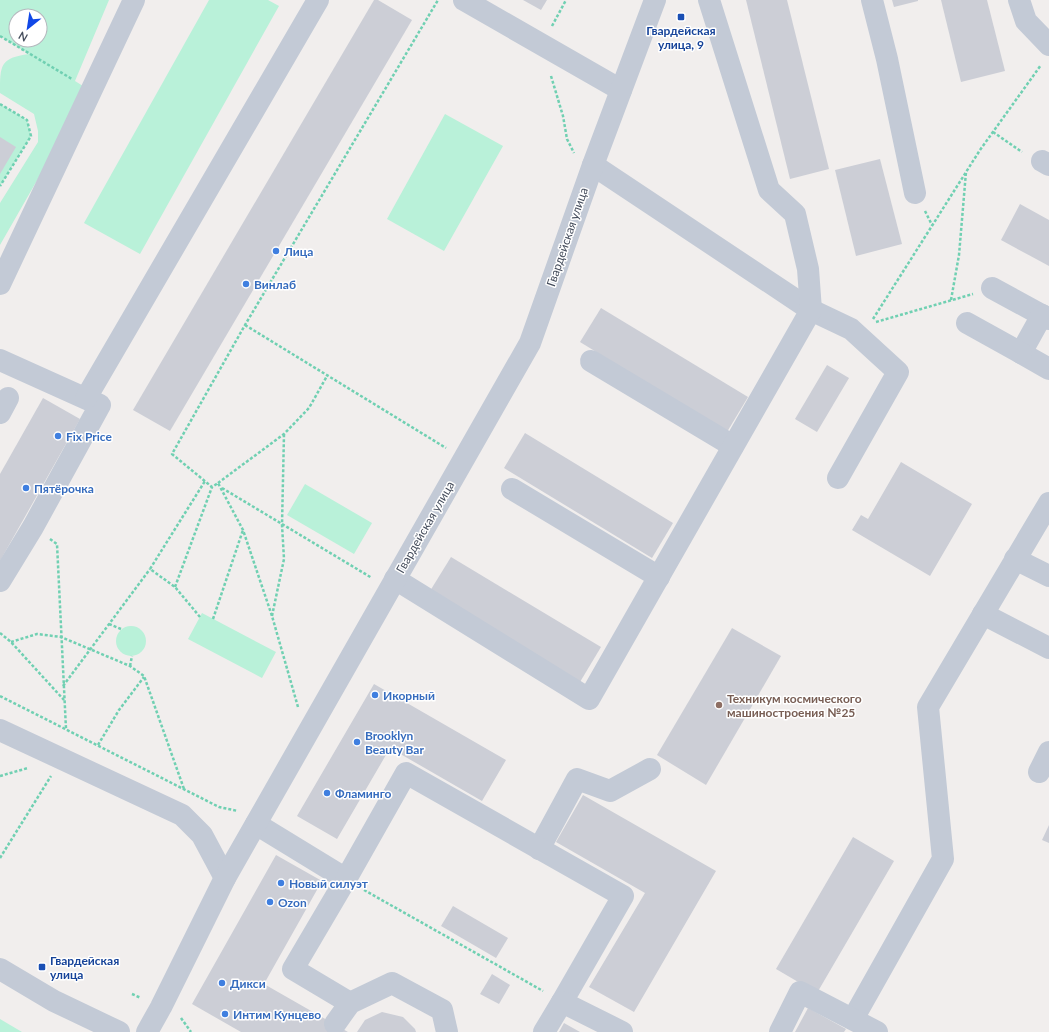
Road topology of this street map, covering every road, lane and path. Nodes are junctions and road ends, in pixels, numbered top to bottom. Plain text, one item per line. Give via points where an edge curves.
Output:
1 (134, 0) edge
2 (318, 0) edge
3 (438, 0) edge
4 (464, 0) edge
5 (566, 0) edge
6 (655, 0) edge
7 (709, 0) edge
8 (872, 0) edge
9 (1019, 0) edge
10 (0, 36) edge
11 (542, 45) junction
12 (1047, 52) edge
13 (621, 90) junction
14 (91, 91) junction
15 (0, 104) edge
16 (993, 132) junction
17 (1045, 163) edge
18 (593, 165) junction
19 (966, 172) junction
20 (0, 186) edge
21 (916, 193) dead end
22 (0, 284) edge
23 (992, 288) joint
24 (951, 300) junction
25 (811, 310) junction
26 (1046, 317) edge
27 (967, 323) dead end
28 (245, 325) junction
29 (1021, 353) junction
30 (0, 360) edge
31 (591, 361) dead end
32 (1049, 369) edge
33 (327, 376) junction
34 (86, 398) junction
35 (284, 434) junction
36 (733, 446) junction
37 (464, 459) junction
38 (838, 478) dead end
39 (205, 481) junction
40 (218, 483) junction
41 (212, 487) junction
42 (221, 488) junction
43 (512, 489) dead end
44 (1049, 503) edge
45 (282, 525) junction
46 (33, 527) junction
47 (243, 530) junction
48 (1015, 559) junction
49 (150, 569) junction
50 (1049, 576) edge
51 (659, 577) junction
52 (0, 581) edge
53 (393, 583) junction
54 (175, 587) junction
55 (983, 614) junction
56 (272, 616) junction
57 (200, 617) dead end
58 (213, 618) dead end
59 (109, 624) junction
60 (121, 629) dead end
61 (0, 633) edge
62 (61, 638) junction
63 (11, 642) junction
64 (1049, 648) edge
65 (90, 650) junction
66 (132, 656) dead end
67 (130, 666) junction
68 (144, 676) junction
69 (63, 686) junction
70 (0, 696) edge
71 (64, 700) junction
72 (66, 729) junction
73 (0, 730) edge
74 (306, 734) junction
75 (98, 745) junction
76 (1049, 752) edge
77 (62, 759) junction
78 (650, 769) dead end
79 (1039, 772) dead end
80 (184, 789) junction
81 (241, 806) dead end
82 (256, 824) junction
83 (539, 848) junction
84 (0, 858) edge
85 (225, 878) junction
86 (346, 879) junction
87 (0, 969) edge
88 (562, 1002) junction
89 (350, 1003) junction
90 (853, 1019) junction
91 (335, 1024) dead end
92 (119, 1032) edge
93 (147, 1032) edge
94 (447, 1032) edge
95 (544, 1032) edge
96 (622, 1032) edge
97 (780, 1032) edge
98 (877, 1032) edge

1 - 14 street
2 - 34 street
3 - 28 path
4 - 11 street
5 - 11 path
6 - 13 street, Гвардейская улица
7 - 25 street via 769,190 795,214 808,269
8 - 21 street
9 - 12 street via 1026,21
10 - 14 path
11 - 13 street
11 - 18 path via 563,116 567,139 574,154
12 - 16 path
13 - 18 street, Гвардейская улица
14 - 22 street
15 - 20 path via 27,120 31,136
16 - 17 path via 1024,154
16 - 19 path
18 - 25 street
18 - 37 street, Гвардейская улица via 530,343
19 - 24 path via 959,255
19 - 24 path via 870,324
23 - 24 path
23 - 26 street
25 - 36 street
25 - 38 street via 851,329 898,372
26 - 29 street
27 - 29 street
28 - 33 path
28 - 39 path via 172,454
29 - 32 street
30 - 34 street
31 - 36 street
33 - 35 path via 309,408
33 - 37 path
34 - 46 street via 100,405
35 - 40 path
35 - 45 path
36 - 51 street
37 - 53 street, Гвардейская улица
39 - 41 path
39 - 49 path
40 - 41 path
40 - 42 path
41 - 54 path
42 - 45 path
42 - 47 path
43 - 51 street
44 - 48 street
45 - 53 path
45 - 56 path via 284,559
46 - 52 street
46 - 62 path via 57,544
47 - 56 path
47 - 58 path
48 - 50 street
48 - 55 street
49 - 54 path
49 - 59 path
51 - 53 street via 589,699
53 - 74 street, Гвардейская улица
54 - 57 path
55 - 64 street
55 - 90 street via 928,707 943,859
56 - 74 path
59 - 60 path
59 - 65 path
61 - 63 path
62 - 63 path via 37,634
62 - 65 path
62 - 69 path
63 - 71 path
65 - 67 path
65 - 69 path
66 - 67 path
67 - 68 path
68 - 75 path
68 - 80 path
69 - 71 path
70 - 72 path
71 - 72 path
72 - 75 path
73 - 77 street
74 - 82 street, Гвардейская улица
75 - 80 path
76 - 79 street
77 - 84 path
77 - 85 street via 182,815 202,835
78 - 83 street via 610,791 577,779
80 - 81 path via 219,807 238,812
82 - 85 street, Гвардейская улица
82 - 86 street
83 - 86 street via 406,773
83 - 88 street via 623,896
85 - 93 street, Гвардейская улица
86 - 88 path
86 - 89 street via 293,969
87 - 92 street via 54,1001
88 - 95 street
88 - 96 street
89 - 91 street
89 - 94 street via 392,983 442,1010
90 - 97 street via 800,992
90 - 98 street

